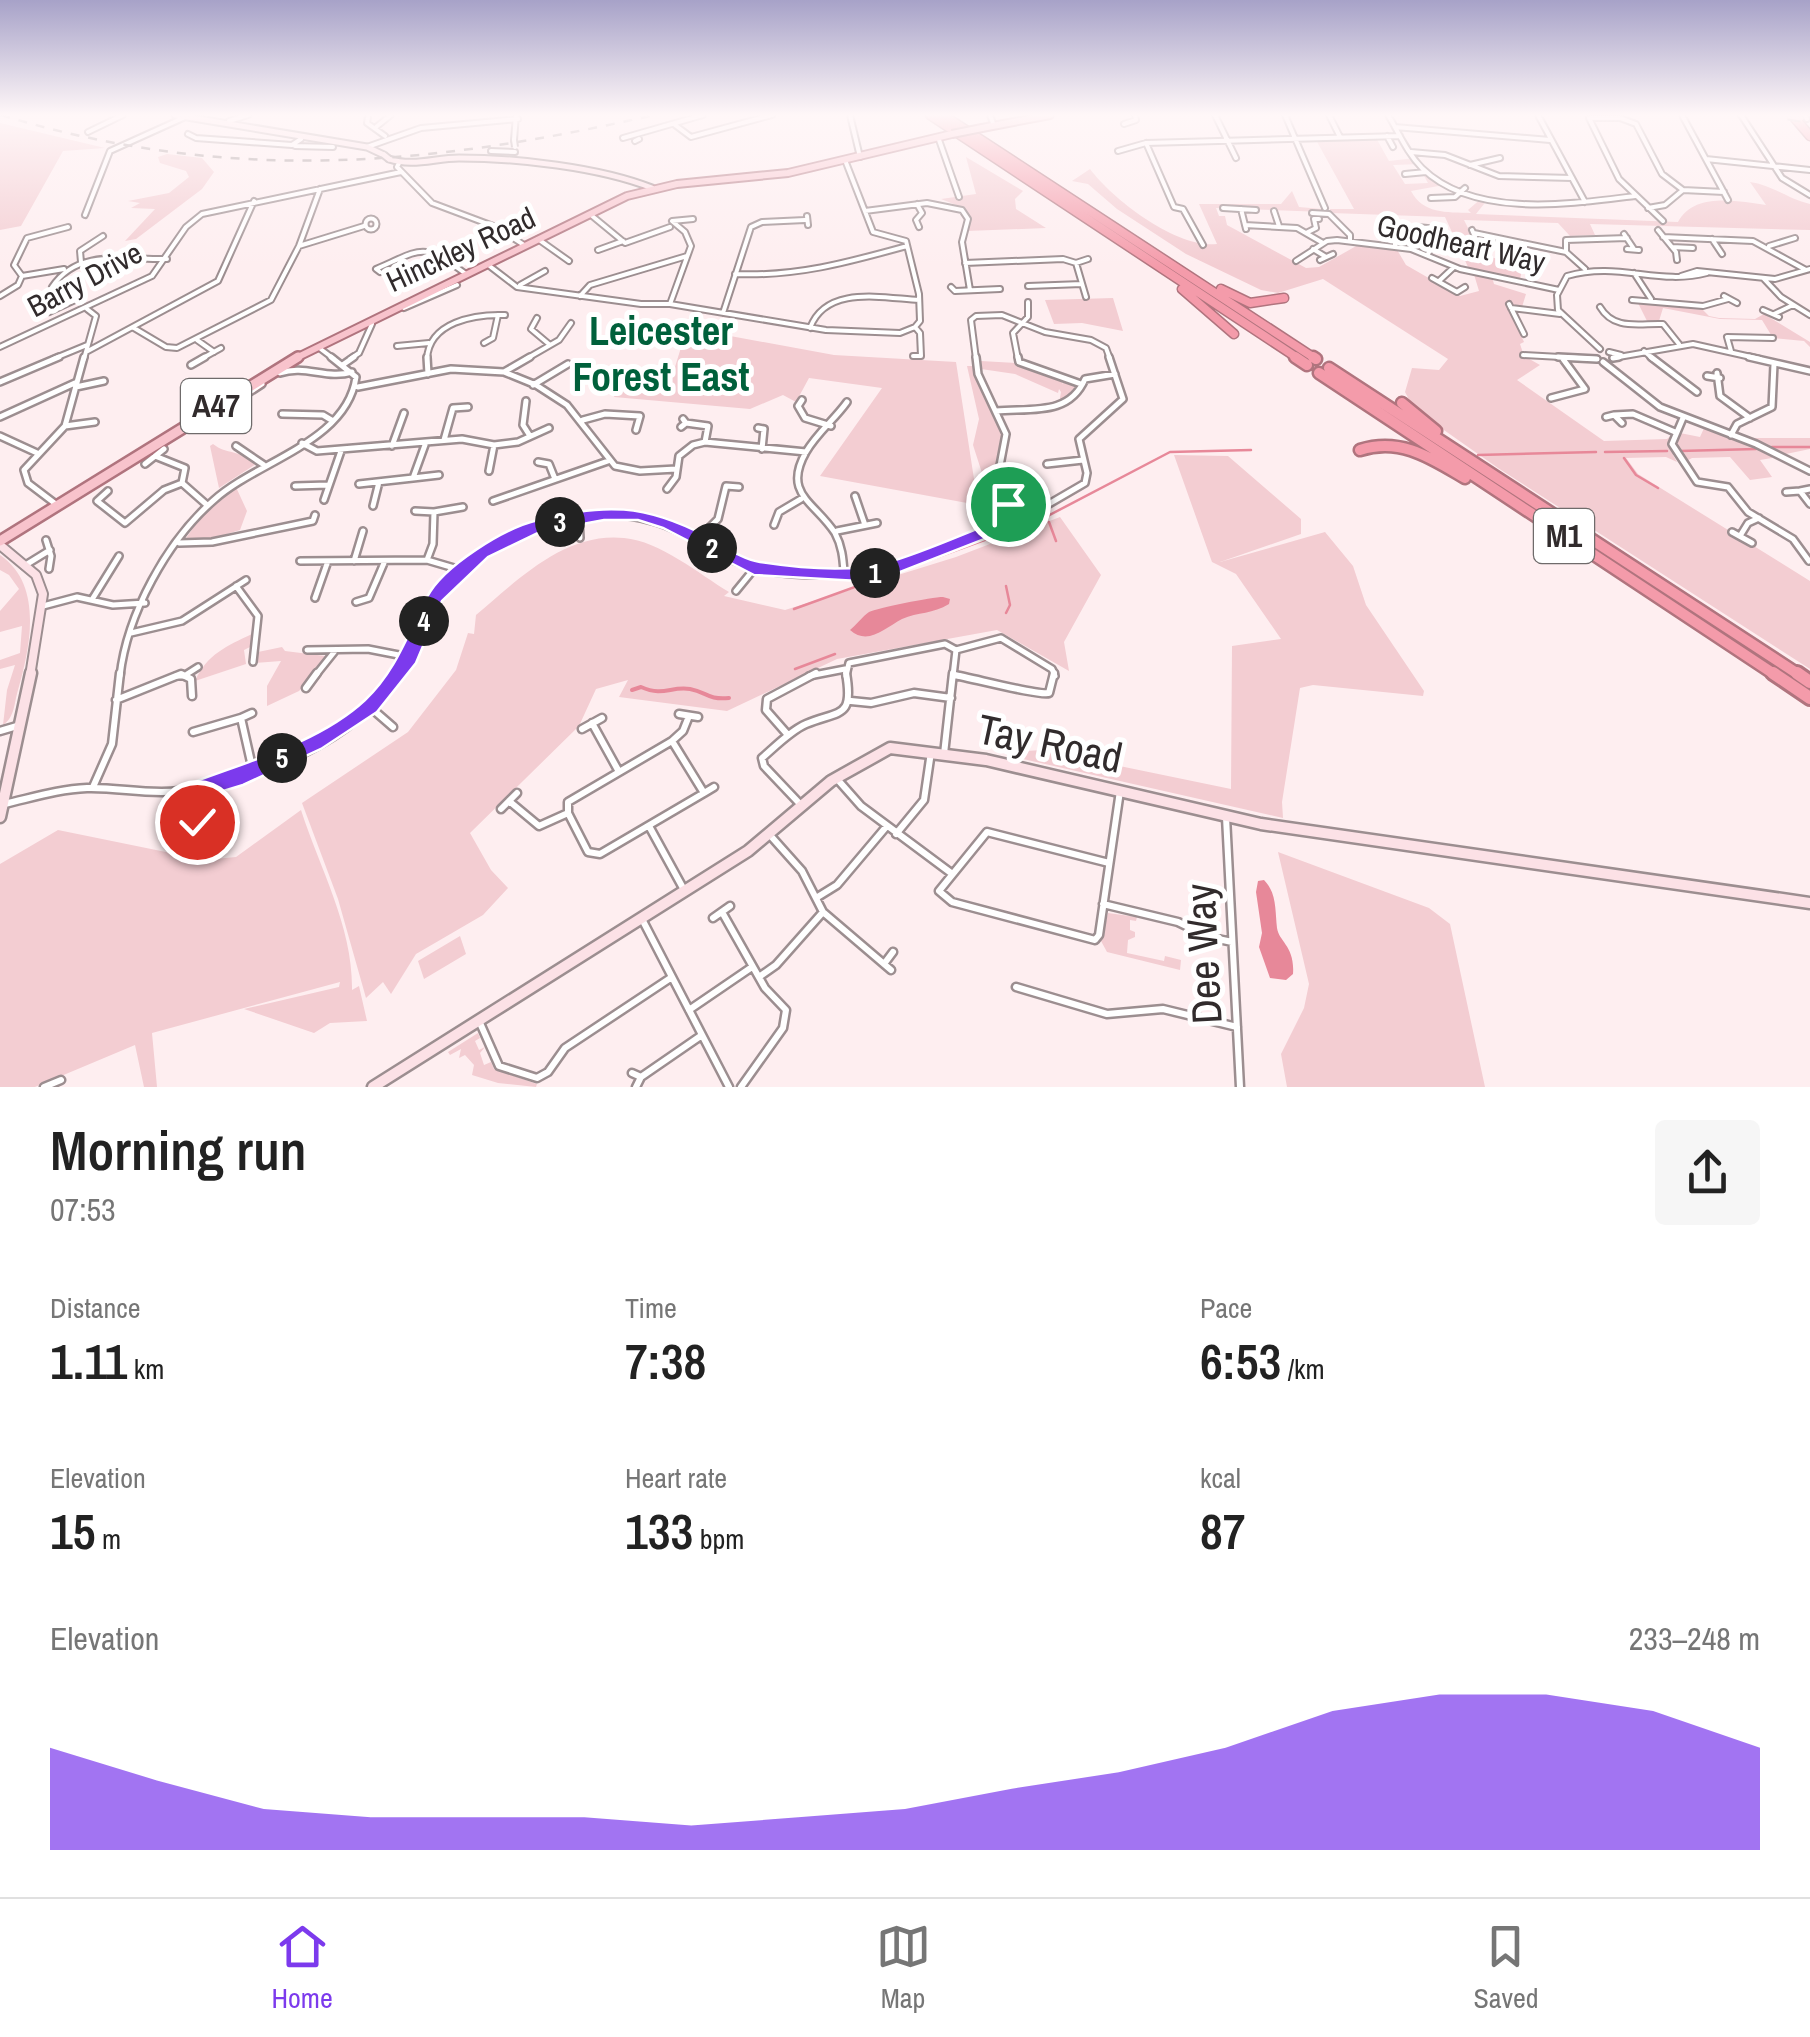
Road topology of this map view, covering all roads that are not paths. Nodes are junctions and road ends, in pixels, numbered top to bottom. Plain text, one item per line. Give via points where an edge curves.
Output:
1 (104, 166) edge
2 (397, 166) edge
3 (524, 166) edge
4 (816, 166) edge
5 (847, 166) edge
6 (949, 166) edge
7 (1007, 166) edge
8 (1021, 166) edge
9 (1156, 166) edge
10 (1307, 166) edge
11 (1421, 166) edge
12 (1472, 166) edge
13 (1565, 166) edge
14 (1612, 166) edge
15 (1658, 166) edge
16 (1710, 166) edge
17 (1757, 166) edge
18 (1774, 168) junction
19 (1810, 170) edge
20 (401, 172) junction
21 (1426, 172) junction
22 (1406, 174) dead end
23 (1572, 178) junction
24 (652, 188) junction
25 (1465, 188) junction
26 (320, 189) junction
27 (1684, 190) junction
28 (1724, 192) junction
29 (1810, 195) edge
30 (959, 196) dead end
31 (1635, 196) junction
32 (1431, 198) dead end
33 (1728, 200) dead end
34 (254, 202) junction
35 (1584, 202) junction
36 (918, 204) junction
37 (1224, 208) dead end
38 (1325, 208) dead end
39 (1648, 208) junction
40 (1241, 209) junction
41 (1256, 210) dead end
42 (865, 211) junction
43 (589, 213) junction
44 (1276, 213) dead end
45 (1312, 213) dead end
46 (85, 215) dead end
47 (694, 218) dead end
48 (1319, 219) dead end
49 (806, 220) dead end
50 (1663, 221) dead end
51 (1380, 225) dead end
52 (364, 226) dead end
53 (1278, 226) junction
54 (68, 227) dead end
55 (918, 227) dead end
56 (670, 228) dead end
57 (1101, 228) junction
58 (1417, 228) dead end
59 (1424, 228) junction
60 (1438, 228) dead end
61 (1658, 230) dead end
62 (1306, 233) junction
63 (1782, 235) dead end
64 (103, 236) dead end
65 (1663, 237) junction
66 (1712, 239) junction
67 (538, 240) junction
68 (623, 240) junction
69 (1337, 240) junction
70 (1194, 242) dead end
71 (1350, 242) junction
72 (1323, 243) junction
73 (299, 246) junction
74 (525, 246) junction
75 (907, 246) junction
76 (1396, 247) junction
77 (1768, 247) junction
78 (1313, 248) junction
79 (1672, 248) junction
80 (1693, 248) dead end
81 (1343, 249) dead end
82 (1633, 249) dead end
83 (598, 250) dead end
84 (1150, 250) junction
85 (1566, 252) junction
86 (1482, 253) dead end
87 (1428, 254) junction
88 (1723, 255) dead end
89 (687, 256) junction
90 (1328, 257) dead end
91 (167, 259) junction
92 (1088, 259) dead end
93 (1297, 259) dead end
94 (1677, 260) dead end
95 (569, 261) dead end
96 (81, 262) junction
97 (1076, 263) junction
98 (487, 264) junction
99 (965, 264) junction
100 (1454, 267) junction
101 (64, 269) junction
102 (1585, 269) junction
103 (1808, 270) edge
104 (546, 271) dead end
105 (380, 272) dead end
106 (1634, 273) junction
107 (466, 274) junction
108 (735, 274) junction
109 (22, 276) junction
110 (1432, 278) dead end
111 (1764, 279) junction
112 (1438, 282) junction
113 (1082, 284) junction
114 (1028, 286) dead end
115 (1465, 286) dead end
116 (517, 287) junction
117 (951, 287) dead end
118 (52, 288) dead end
119 (454, 289) dead end
120 (970, 290) junction
121 (1559, 290) junction
122 (995, 291) dead end
123 (0, 296) edge
124 (580, 296) junction
125 (1086, 297) dead end
126 (77, 298) dead end
127 (1284, 298) dead end
128 (919, 300) junction
129 (1632, 300) dead end
130 (1652, 300) junction
131 (1028, 302) dead end
132 (1736, 303) dead end
133 (670, 304) junction
134 (1793, 305) junction
135 (63, 306) junction
136 (87, 309) junction
137 (1603, 310) dead end
138 (1763, 310) dead end
139 (49, 312) dead end
140 (724, 313) junction
141 (1560, 314) junction
142 (74, 315) junction
143 (1810, 315) edge
144 (537, 318) dead end
145 (1021, 322) junction
146 (572, 327) dead end
147 (915, 327) junction
148 (134, 328) junction
149 (810, 328) junction
150 (1525, 332) dead end
151 (1234, 334) dead end
152 (1774, 338) dead end
153 (197, 340) junction
154 (430, 343) junction
155 (484, 343) dead end
156 (402, 344) dead end
157 (1678, 344) junction
158 (550, 345) junction
159 (316, 346) junction
160 (0, 348) edge
161 (221, 348) dead end
162 (87, 349) junction
163 (1644, 350) junction
164 (1731, 351) junction
165 (214, 352) junction
166 (1608, 352) junction
167 (1620, 354) junction
168 (1523, 355) dead end
169 (1595, 355) junction
170 (913, 356) dead end
171 (1563, 359) junction
172 (1612, 360) junction
173 (191, 364) dead end
174 (344, 364) junction
175 (568, 364) dead end
176 (1774, 364) junction
177 (1614, 370) junction
178 (1810, 371) edge
179 (352, 372) junction
180 (504, 372) junction
181 (428, 374) junction
182 (1115, 374) junction
183 (1707, 376) dead end
184 (104, 381) dead end
185 (0, 382) edge
186 (76, 384) junction
187 (1081, 384) junction
188 (532, 385) junction
189 (358, 387) junction
190 (1594, 388) dead end
191 (1585, 390) junction
192 (1697, 392) dead end
193 (1552, 396) dead end
194 (802, 400) dead end
195 (526, 402) dead end
196 (846, 402) dead end
197 (1402, 403) dead end
198 (468, 407) dead end
199 (218, 412) dead end
200 (404, 412) dead end
201 (996, 412) junction
202 (282, 414) dead end
203 (1614, 415) junction
204 (0, 417) edge
205 (1606, 417) dead end
206 (1683, 418) junction
207 (1750, 418) junction
208 (583, 420) junction
209 (333, 421) junction
210 (95, 422) dead end
211 (683, 423) dead end
212 (1622, 423) dead end
213 (65, 426) junction
214 (831, 426) junction
215 (548, 428) dead end
216 (764, 428) dead end
217 (636, 430) dead end
218 (1675, 432) junction
219 (1731, 435) junction
220 (0, 436) edge
221 (530, 436) junction
222 (444, 440) junction
223 (705, 442) junction
224 (302, 443) junction
225 (425, 445) junction
226 (494, 445) junction
227 (236, 446) dead end
228 (392, 446) junction
229 (762, 448) junction
230 (164, 449) dead end
231 (1360, 450) dead end
232 (341, 451) junction
233 (806, 452) junction
234 (38, 454) junction
235 (155, 456) junction
236 (608, 460) junction
237 (1083, 460) junction
238 (538, 462) dead end
239 (145, 464) dead end
240 (264, 465) junction
241 (1044, 465) dead end
242 (676, 469) junction
243 (488, 471) dead end
244 (1810, 471) edge
245 (438, 476) dead end
246 (413, 478) junction
247 (556, 479) junction
248 (379, 482) junction
249 (182, 483) junction
250 (360, 484) dead end
251 (328, 485) junction
252 (295, 486) dead end
253 (739, 487) dead end
254 (667, 489) dead end
255 (1810, 490) edge
256 (108, 491) dead end
257 (1800, 491) junction
258 (1786, 492) dead end
259 (854, 496) dead end
260 (1524, 496) junction
261 (801, 499) junction
262 (324, 500) dead end
263 (494, 501) dead end
264 (1810, 504) edge
265 (207, 505) junction
266 (57, 506) junction
267 (372, 506) dead end
268 (463, 507) dead end
269 (415, 510) dead end
270 (1010, 510) junction
271 (434, 512) junction
272 (315, 515) dead end
273 (1532, 515) junction
274 (578, 518) junction
275 (1759, 518) junction
276 (877, 523) dead end
277 (774, 525) dead end
278 (866, 525) junction
279 (364, 531) dead end
280 (837, 532) junction
281 (1732, 532) dead end
282 (1740, 536) junction
283 (580, 538) dead end
284 (46, 540) dead end
285 (697, 540) junction
286 (0, 543) edge
287 (179, 543) junction
288 (1752, 544) dead end
289 (50, 550) junction
290 (119, 556) dead end
291 (1804, 558) edge
292 (427, 560) junction
293 (300, 561) dead end
294 (328, 561) junction
295 (354, 561) junction
296 (384, 562) junction
297 (24, 566) junction
298 (754, 568) junction
299 (49, 570) dead end
300 (460, 570) junction
301 (844, 572) junction
302 (246, 580) dead end
303 (236, 586) junction
304 (736, 592) dead end
305 (93, 598) junction
306 (315, 598) dead end
307 (356, 602) dead end
308 (145, 603) junction
309 (43, 606) junction
310 (131, 633) junction
311 (307, 650) dead end
312 (956, 650) junction
313 (335, 651) junction
314 (410, 657) junction
315 (253, 662) dead end
316 (198, 667) dead end
317 (845, 669) junction
318 (187, 674) junction
319 (954, 675) junction
320 (1810, 682) edge
321 (306, 688) dead end
322 (192, 696) dead end
323 (951, 698) junction
324 (1810, 698) edge
325 (116, 700) junction
326 (850, 701) junction
327 (370, 707) junction
328 (252, 713) dead end
329 (679, 714) dead end
330 (689, 716) junction
331 (698, 717) dead end
332 (241, 718) junction
333 (602, 718) dead end
334 (592, 723) junction
335 (17, 726) junction
336 (393, 727) dead end
337 (582, 729) dead end
338 (0, 731) edge
339 (192, 732) dead end
340 (788, 736) junction
341 (672, 741) junction
342 (932, 752) junction
343 (944, 754) junction
344 (618, 770) junction
345 (253, 771) junction
346 (836, 778) junction
347 (714, 787) dead end
348 (93, 788) junction
349 (201, 788) junction
350 (517, 792) dead end
351 (1120, 792) junction
352 (704, 793) junction
353 (509, 801) junction
354 (4, 804) junction
355 (802, 806) junction
356 (501, 809) dead end
357 (568, 813) junction
358 (0, 816) edge
359 (1226, 817) junction
360 (648, 826) junction
361 (886, 826) junction
362 (212, 827) dead end
363 (769, 834) junction
364 (896, 834) junction
365 (1108, 863) junction
366 (951, 873) junction
367 (685, 891) junction
368 (816, 898) junction
369 (1809, 902) edge
370 (1103, 904) junction
371 (730, 906) dead end
372 (722, 912) junction
373 (824, 912) junction
374 (642, 918) junction
375 (713, 918) dead end
376 (1232, 942) junction
377 (893, 952) dead end
378 (752, 967) junction
379 (672, 977) junction
380 (758, 977) junction
381 (1016, 987) dead end
382 (689, 1010) junction
383 (479, 1020) junction
384 (1237, 1027) junction
385 (702, 1035) junction
386 (377, 1086) edge
387 (636, 1087) edge
388 (729, 1087) edge
389 (741, 1087) edge
390 (1240, 1087) edge

1 - 46 street
2 - 20 street
3 - 24 street
4 - 24 main road, Hinckley Road / A47
5 - 42 street
6 - 30 street
7 - 57 highway
8 - 84 highway
9 - 70 street via 1174,207 1184,209 1202,243
10 - 38 street
11 - 21 street
12 - 23 street via 1499,176
13 - 23 street
14 - 31 street
15 - 27 street
16 - 28 street
17 - 18 street
18 - 19 street
18 - 29 street
20 - 26 street, Barry Drive
20 - 74 street via 432,203 496,227
21 - 22 street
21 - 25 street
23 - 35 street
24 - 43 main road, Hinckley Road / A47
25 - 32 street via 1454,198
25 - 35 street via 1508,201
26 - 34 street, Barry Drive
26 - 73 street
27 - 28 street
27 - 39 street
28 - 33 street
31 - 35 street
31 - 39 street
34 - 91 street, Barry Drive via 191,220
34 - 148 street via 218,281
36 - 42 street
36 - 55 street via 925,213
36 - 99 street via 945,204 966,214
37 - 40 street
39 - 50 street
40 - 41 street
40 - 53 street via 1246,227
42 - 75 street via 873,232
43 - 67 main road, Hinckley Road / A47
43 - 68 street
44 - 53 street
45 - 71 street via 1325,213
47 - 89 street via 672,220 690,238
48 - 62 street
49 - 108 street via 751,227
51 - 76 street via 1388,224
52 - 73 street
53 - 62 street
54 - 109 street via 27,238 14,265
56 - 68 street
57 - 84 highway via 1311,362
57 - 151 highway
58 - 59 street
59 - 60 street
59 - 87 street via 1433,244
61 - 65 street
62 - 72 street
63 - 77 street via 1792,239
64 - 96 street via 80,251
65 - 66 street
65 - 79 street
66 - 77 street
66 - 88 street
67 - 74 main road, Hinckley Road / A47
67 - 95 street
68 - 83 street
69 - 71 street, Goodheart Way
69 - 72 street, Goodheart Way
69 - 81 street
71 - 76 street, Goodheart Way
72 - 78 street, Goodheart Way
73 - 153 street via 271,300
74 - 98 main road, Hinckley Road / A47
75 - 108 street via 800,274
75 - 128 street
76 - 87 street, Goodheart Way
77 - 103 street
78 - 90 street
78 - 93 street, Goodheart Way
79 - 80 street
79 - 94 street
82 - 85 street via 1626,236 1570,238
84 - 127 highway via 1242,300
85 - 86 street via 1473,232
85 - 102 street
87 - 100 street, Goodheart Way
89 - 124 street via 590,284
89 - 133 street
91 - 96 street
91 - 136 street, Barry Drive via 152,276
92 - 97 street
96 - 101 street
97 - 99 street
97 - 113 street
98 - 107 main road, Hinckley Road / A47
98 - 116 street
99 - 120 street
100 - 112 street
100 - 121 street, Goodheart Way
101 - 109 street
101 - 118 street
102 - 106 street
102 - 121 street via 1567,276
103 - 111 street
104 - 116 street
105 - 107 street via 432,250
106 - 111 street
106 - 130 street
107 - 159 main road, Hinckley Road / A47
108 - 140 street
109 - 123 street
110 - 112 street
111 - 134 street
112 - 115 street via 1457,292
113 - 114 street
113 - 125 street
116 - 124 street
117 - 120 street
119 - 174 street via 369,326 359,353
120 - 122 street
121 - 141 street
124 - 133 street
126 - 135 street
128 - 147 street
128 - 149 street via 827,302
129 - 130 street
130 - 132 street
131 - 145 street
133 - 140 street
134 - 138 street via 1776,316
134 - 143 street
135 - 139 street
135 - 142 street
136 - 142 street, Barry Drive
136 - 162 street via 96,316
137 - 157 street via 1616,324 1663,322
140 - 149 street
141 - 150 street via 1510,306
141 - 169 street
142 - 160 street, Barry Drive
144 - 158 street via 531,328
145 - 182 street via 1099,343
145 - 187 street via 1012,336 1019,362
145 - 201 street via 995,314 972,320 978,374
146 - 158 street
147 - 149 street via 882,333
147 - 170 street via 924,356
148 - 153 street via 171,348
148 - 162 street
152 - 164 street via 1725,335
153 - 165 street
154 - 155 street via 468,319 502,315 494,338
154 - 156 street
154 - 181 street
157 - 163 street
157 - 164 street
158 - 180 street
159 - 174 street
159 - 266 main road, Hinckley Road / A47
161 - 165 street
162 - 185 street
162 - 186 street
163 - 167 street
163 - 192 street
164 - 176 street
165 - 173 street
166 - 167 street
166 - 169 street
166 - 172 street
167 - 172 street
168 - 171 street
169 - 171 street
169 - 172 street
169 - 177 street
171 - 191 street
172 - 177 street
174 - 179 street
175 - 188 street
176 - 178 street
176 - 207 street via 1772,407
177 - 206 street via 1639,394
179 - 189 street
179 - 199 street via 332,379 292,368
180 - 181 street
180 - 188 street
181 - 189 street
182 - 187 street
182 - 237 street via 1123,399 1079,439
183 - 207 street via 1719,376 1720,396
184 - 186 street
186 - 204 street
186 - 213 street
187 - 201 street via 1065,406
188 - 208 street
189 - 209 street
190 - 191 street
191 - 193 street
194 - 214 street via 805,418
195 - 221 street via 523,425
196 - 214 street
197 - 260 highway
198 - 222 street via 453,405
200 - 228 street
201 - 270 street via 1006,434 998,476
202 - 209 street
203 - 205 street
203 - 212 street
203 - 218 street via 1634,414
206 - 218 street
206 - 219 street
207 - 219 street
208 - 217 street via 640,416
208 - 236 street
209 - 224 street
210 - 213 street
211 - 223 street via 709,423
213 - 234 street
214 - 233 street
215 - 221 street
216 - 229 street
218 - 275 street via 1674,448 1697,482 1724,485
219 - 244 street
220 - 234 street
221 - 226 street
222 - 225 street
222 - 226 street
223 - 229 street
223 - 242 street via 683,451
224 - 232 street
224 - 240 street
225 - 228 street
225 - 246 street
226 - 243 street
227 - 240 street
228 - 232 street
229 - 233 street
230 - 235 street
231 - 273 highway via 1398,443
232 - 251 street
233 - 261 street via 796,482
234 - 266 street via 24,477
235 - 239 street
235 - 249 street via 185,468
236 - 242 street via 628,470
236 - 247 street
237 - 241 street
237 - 270 street via 1087,478 1080,487 1042,508
238 - 247 street via 549,464
240 - 265 street
242 - 254 street
245 - 246 street
246 - 248 street
247 - 263 street
248 - 250 street
248 - 267 street
249 - 256 street via 125,524 97,501
249 - 265 street
251 - 252 street
251 - 262 street
253 - 285 street via 726,486 718,519
255 - 257 street
257 - 258 street
257 - 264 street
259 - 278 street
260 - 273 highway, M1 via 1324,371
260 - 320 highway, M1
261 - 277 street via 783,508
261 - 280 street
265 - 287 street
266 - 286 main road, Hinckley Road / A47
268 - 271 street
269 - 271 street
270 - 301 street via 995,529 889,569
271 - 292 street
272 - 287 street via 313,521 212,542
273 - 324 highway, M1
274 - 283 street
274 - 285 street via 638,514
274 - 300 street via 537,526
275 - 282 street
275 - 291 street via 1793,539
276 - 278 street
278 - 280 street
279 - 295 street
280 - 301 street
281 - 282 street
282 - 288 street
284 - 289 street
285 - 298 street
286 - 297 street
287 - 308 street
289 - 297 street
289 - 299 street
290 - 305 street
292 - 296 street
292 - 300 street
293 - 294 street
294 - 295 street
294 - 306 street
295 - 296 street
296 - 307 street via 368,602
297 - 309 street via 40,582
298 - 301 street
298 - 304 street
300 - 314 street via 436,597
302 - 303 street
303 - 310 street via 189,620
303 - 315 street via 259,617
305 - 308 street via 113,606
305 - 309 street
308 - 310 street
309 - 335 street
310 - 325 street
311 - 313 street
312 - 317 street via 943,644 854,661
312 - 319 street
312 - 319 street via 1002,638 1056,677 1050,693 1040,696
313 - 314 street
313 - 321 street
314 - 327 street
316 - 318 street
317 - 326 street
317 - 340 street via 812,674 767,699 765,708
318 - 322 street
318 - 325 street
319 - 323 street
323 - 326 street via 914,693
323 - 343 street
325 - 348 street via 113,742
326 - 340 street via 838,715
327 - 336 street
327 - 345 street
328 - 332 street
329 - 330 street
330 - 331 street
330 - 341 street
332 - 339 street
332 - 345 street
333 - 334 street
334 - 337 street
334 - 344 street
335 - 338 street
335 - 354 street
340 - 355 street via 762,762
341 - 344 street
341 - 352 street
342 - 343 street, Tay Road
342 - 346 street, Tay Road via 886,748
342 - 364 street via 924,800
343 - 351 street, Tay Road
344 - 357 street via 576,794
345 - 349 street
346 - 355 street, Tay Road
346 - 361 street
347 - 352 street
348 - 349 street via 152,794
348 - 354 street
349 - 362 street via 197,822
350 - 353 street
351 - 359 street, Tay Road
351 - 365 street
352 - 360 street
353 - 356 street
353 - 357 street via 540,826
354 - 358 street
355 - 363 street, Tay Road
357 - 360 street via 592,855
359 - 369 street, Tay Road
359 - 376 street, Dee Way
360 - 367 street
361 - 364 street
361 - 368 street via 841,881
363 - 367 street, Tay Road
363 - 368 street
364 - 366 street
365 - 366 street via 987,832
365 - 370 street
366 - 370 street via 939,890 948,900 1090,940 1098,937
367 - 374 street, Tay Road
368 - 373 street
370 - 376 street
371 - 372 street
372 - 375 street
372 - 378 street
373 - 377 street via 887,967
373 - 380 street
374 - 379 street
374 - 383 street, Tay Road
376 - 384 street, Dee Way
378 - 380 street
378 - 382 street
379 - 382 street
379 - 383 street via 565,1048 540,1077 499,1066
380 - 389 street via 784,1004 786,1019
381 - 384 street via 1107,1014 1164,1009
382 - 385 street
383 - 386 street, Tay Road
384 - 390 street, Dee Way
385 - 387 street via 636,1075
385 - 388 street

